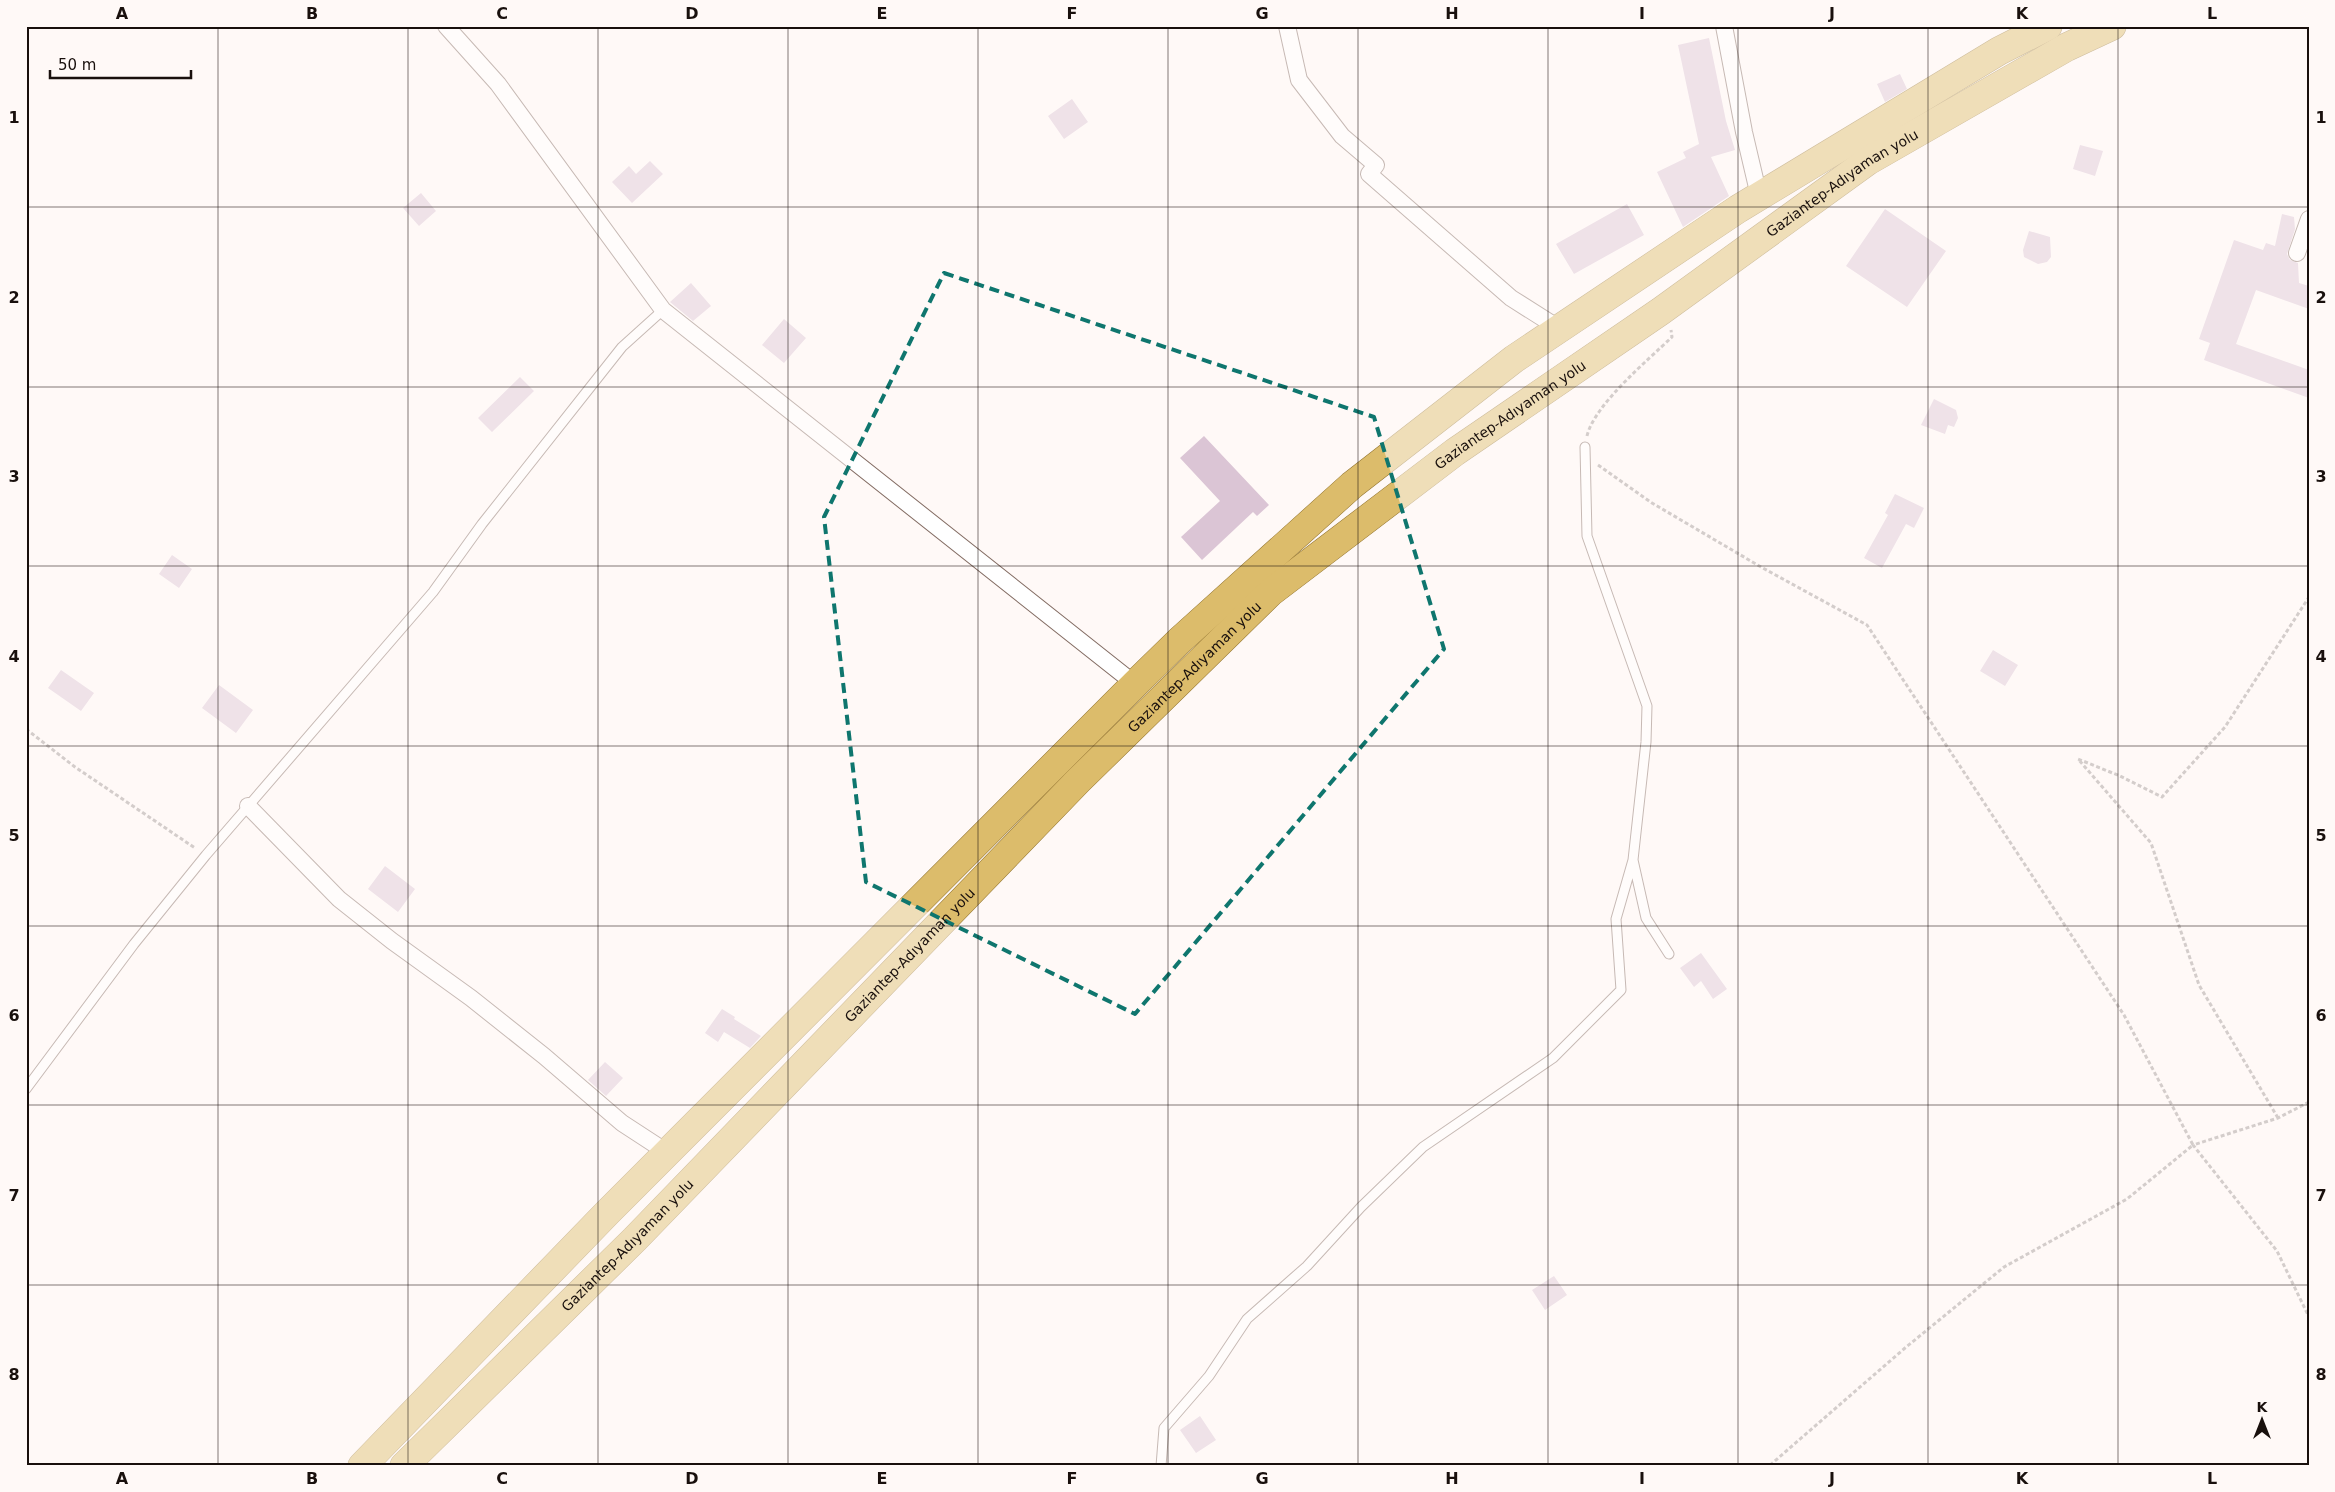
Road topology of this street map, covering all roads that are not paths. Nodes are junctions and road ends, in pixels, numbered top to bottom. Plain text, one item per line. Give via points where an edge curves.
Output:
1 (446, 26) edge
2 (1287, 26) edge
3 (1724, 26) edge
4 (2048, 26) edge
5 (2112, 26) edge
6 (1759, 196) junction
7 (2309, 219) edge
8 (2297, 253) dead end
9 (663, 310) junction
10 (1560, 329) junction
11 (1585, 446) road end
12 (1135, 684) junction
13 (248, 806) junction
14 (1633, 860) junction
15 (1669, 954) dead end
16 (26, 1089) edge
17 (668, 1153) junction
18 (362, 1466) edge
19 (404, 1466) edge
20 (1161, 1466) edge

1 - 9 street via 498,84
2 - 10 street via 1299,80 1342,136 1376,165 1369,174 1511,298
3 - 6 street
4 - 6 highway, Gaziantep-Adıyaman yolu via 1999,51
5 - 19 highway, Gaziantep-Adıyaman yolu via 2067,47 1868,161 1670,304 1455,452 1271,592 1078,781 635,1239
6 - 10 highway, Gaziantep-Adıyaman yolu
7 - 8 street
9 - 12 street
9 - 13 lane via 622,347 482,524 433,592
10 - 12 highway, Gaziantep-Adıyaman yolu via 1514,359 1352,485
11 - 14 lane via 1587,536 1647,706
12 - 17 highway, Gaziantep-Adıyaman yolu
13 - 16 lane via 134,944
13 - 17 street via 339,899 471,998 622,1123
14 - 15 lane via 1646,918
14 - 20 lane via 1616,919 1621,990 1553,1058 1423,1147 1361,1207 1307,1266 1247,1319 1209,1376 1164,1428
17 - 18 highway, Gaziantep-Adıyaman yolu

